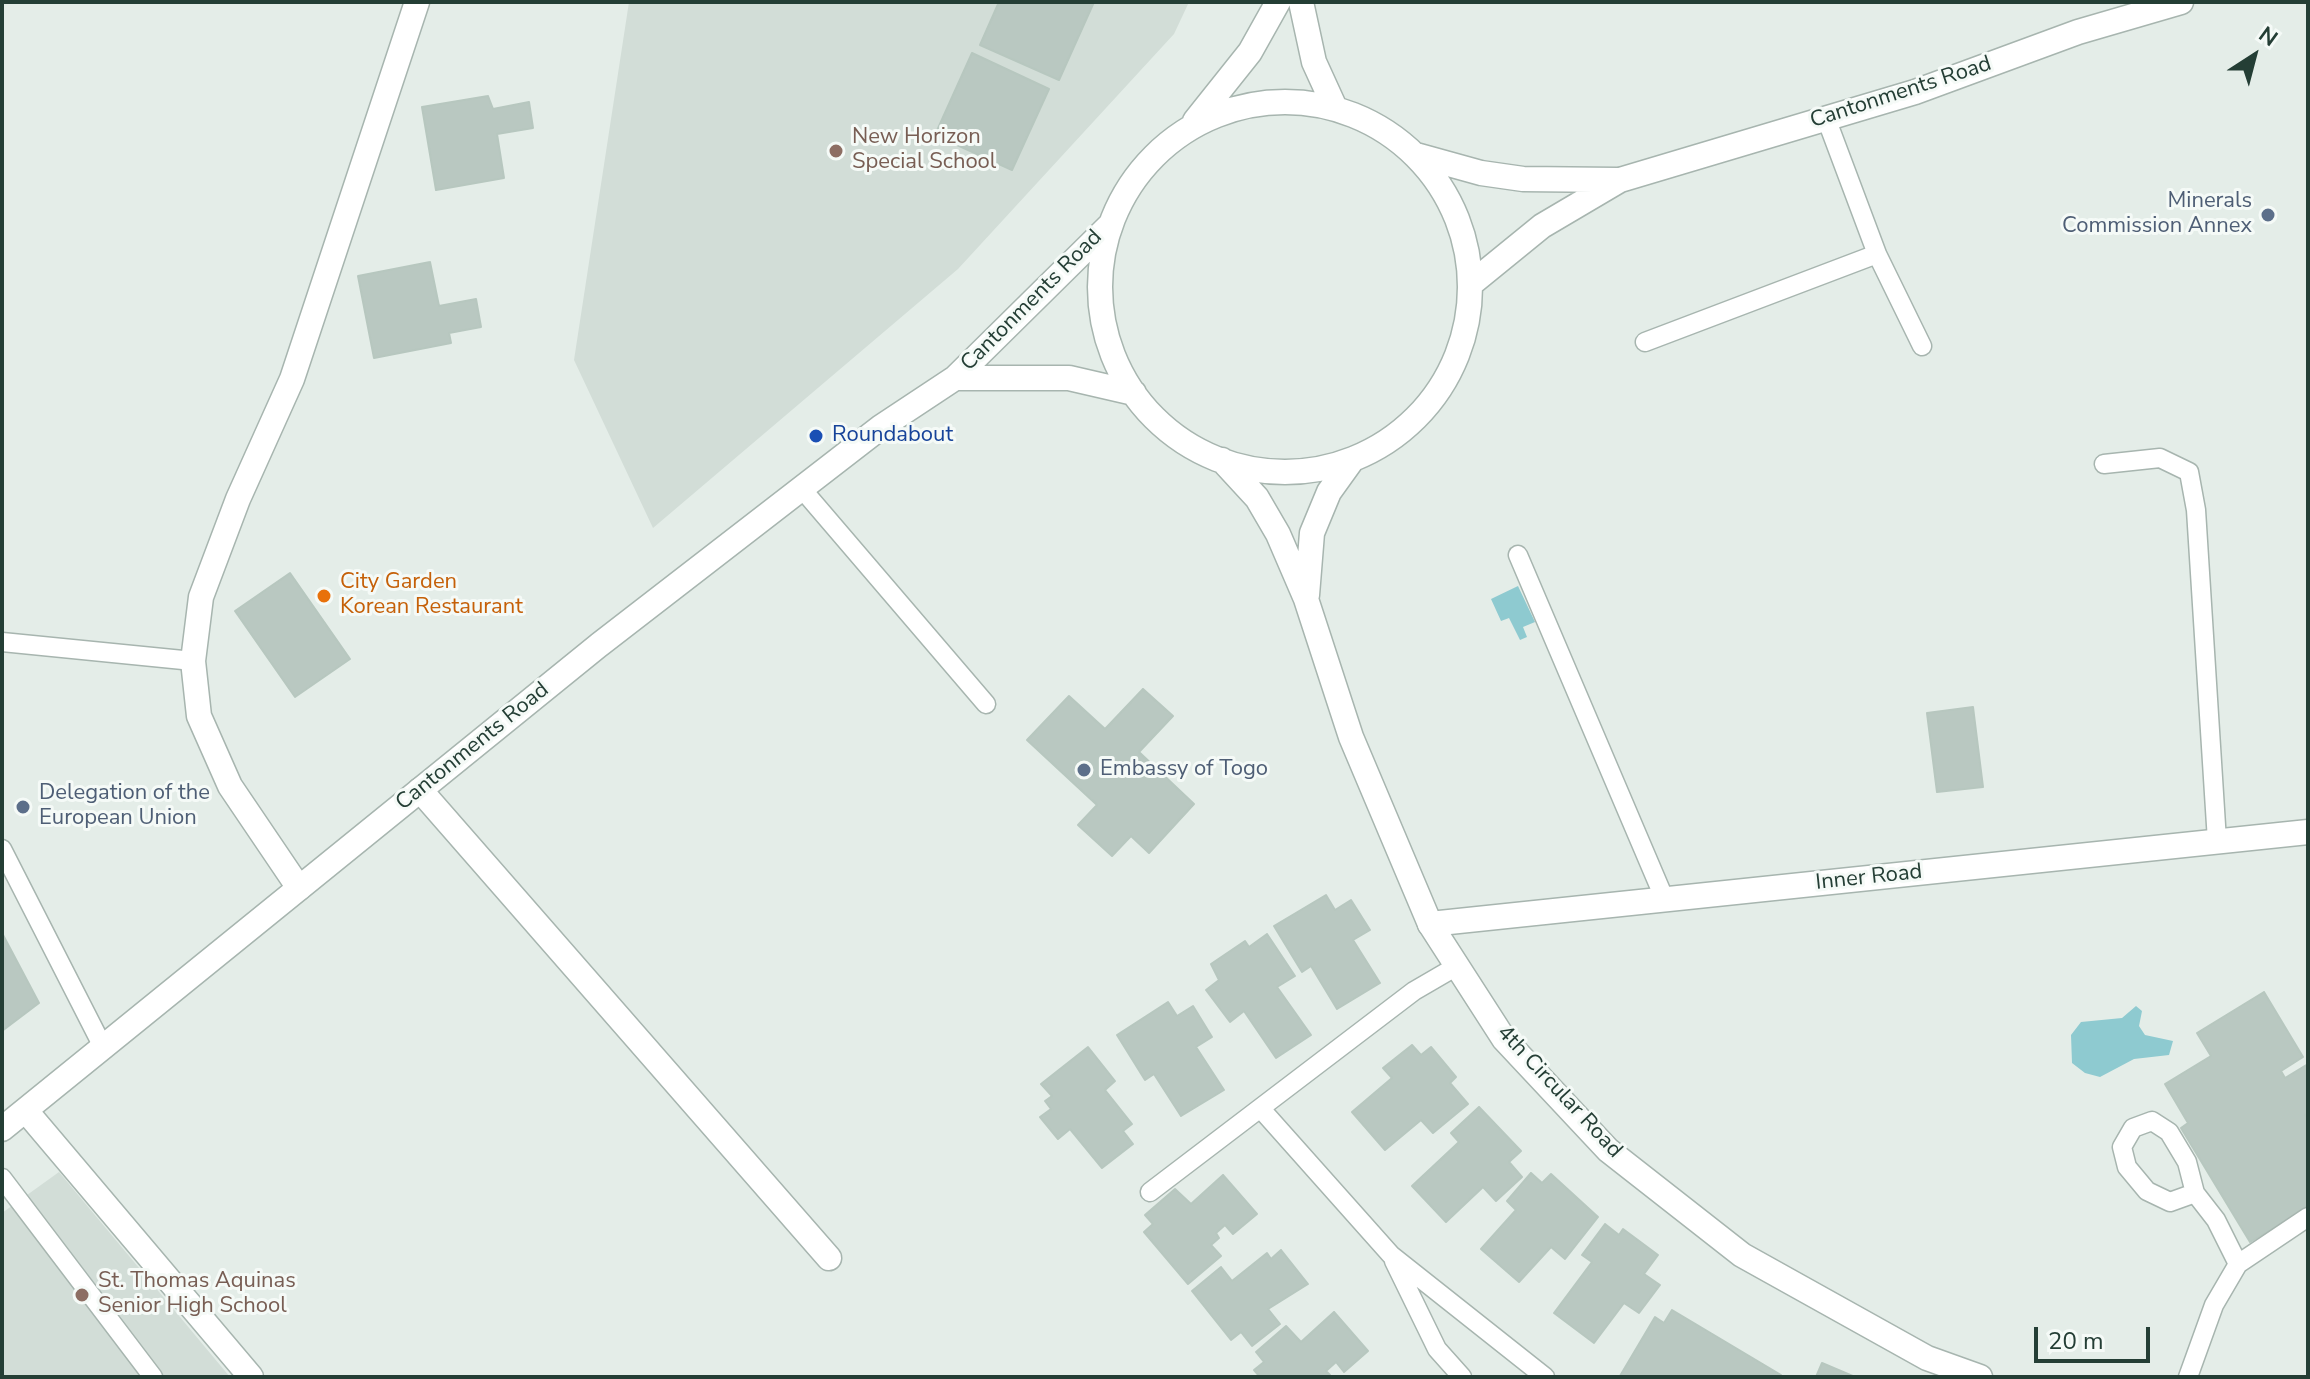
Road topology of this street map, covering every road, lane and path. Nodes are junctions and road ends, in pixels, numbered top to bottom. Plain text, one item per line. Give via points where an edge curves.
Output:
1 (417, 2) edge
2 (1278, 2) edge
3 (1301, 2) edge
4 (2181, 2) edge
5 (1335, 108) junction
6 (1826, 118) junction
7 (1190, 127) junction
8 (1416, 155) junction
9 (1620, 180) junction
10 (1110, 225) junction
11 (1877, 254) junction
12 (1472, 283) junction
13 (1645, 342) dead end
14 (1922, 346) dead end
15 (955, 378) junction
16 (1134, 393) junction
17 (1222, 460) junction
18 (1352, 460) junction
19 (2104, 464) dead end
20 (802, 489) junction
21 (1518, 555) dead end
22 (1306, 599) junction
23 (2, 642) edge
24 (193, 661) junction
25 (986, 704) dead end
26 (420, 790) junction
27 (2308, 832) edge
28 (2217, 841) junction
29 (2, 849) edge
30 (299, 888) junction
31 (1665, 900) junction
32 (1430, 924) junction
33 (1457, 966) junction
34 (103, 1047) junction
35 (1261, 1109) junction
36 (26, 1111) junction
37 (2, 1129) edge
38 (2, 1178) edge
39 (1150, 1192) dead end
40 (2195, 1193) junction
41 (2308, 1217) edge
42 (1391, 1255) junction
43 (829, 1258) dead end
44 (2238, 1264) junction
45 (153, 1377) edge
46 (251, 1377) edge
47 (1462, 1377) edge
48 (1545, 1377) edge
49 (1980, 1377) edge
50 (2188, 1377) edge

1 - 24 street via 292,379 201,597
2 - 7 street via 1250,52
3 - 5 street via 1314,62
4 - 6 street, Cantonments Road
5 - 7 street via 1295,101 1259,103 1223,111
5 - 8 street via 1377,125
6 - 9 street, Cantonments Road
6 - 11 lane
7 - 10 street via 1133,179
8 - 9 street via 1523,179
8 - 12 street via 1455,218
9 - 12 street via 1542,226
10 - 15 street, Cantonments Road
10 - 16 street via 1100,288 1104,325 1115,361
11 - 13 lane
11 - 14 lane
12 - 18 street via 1462,346 1440,391 1395,436
15 - 16 street, Cantonments Road via 1069,378
15 - 20 street, Cantonments Road
16 - 17 street via 1188,444
17 - 18 street via 1287,472
17 - 22 street, 4th Circular Road via 1257,498
18 - 22 street via 1329,492 1312,533
19 - 28 lane via 2160,458 2189,472 2196,510
20 - 25 lane
20 - 26 street, Cantonments Road
21 - 31 lane
22 - 32 street, 4th Circular Road via 1351,737
23 - 24 lane
24 - 30 street via 199,716 230,786
26 - 30 street, Cantonments Road
26 - 43 street
27 - 28 street, Inner Road
28 - 31 street, Inner Road
29 - 34 lane
30 - 34 street, Cantonments Road
31 - 32 street, Inner Road
32 - 33 street, 4th Circular Road
33 - 35 lane via 1414,991
33 - 49 street, 4th Circular Road via 1504,1039 1608,1150 1742,1255 1927,1358
34 - 36 street, Cantonments Road
35 - 39 lane
35 - 42 lane
36 - 37 street, Cantonments Road
36 - 46 street
38 - 45 lane
40 - 40 lane via 2170,1202 2147,1191 2127,1167 2122,1147 2133,1128 2152,1121 2169,1132 2187,1162
40 - 44 lane
41 - 44 lane
42 - 47 lane via 1437,1349
42 - 48 lane
44 - 50 lane via 2214,1305

